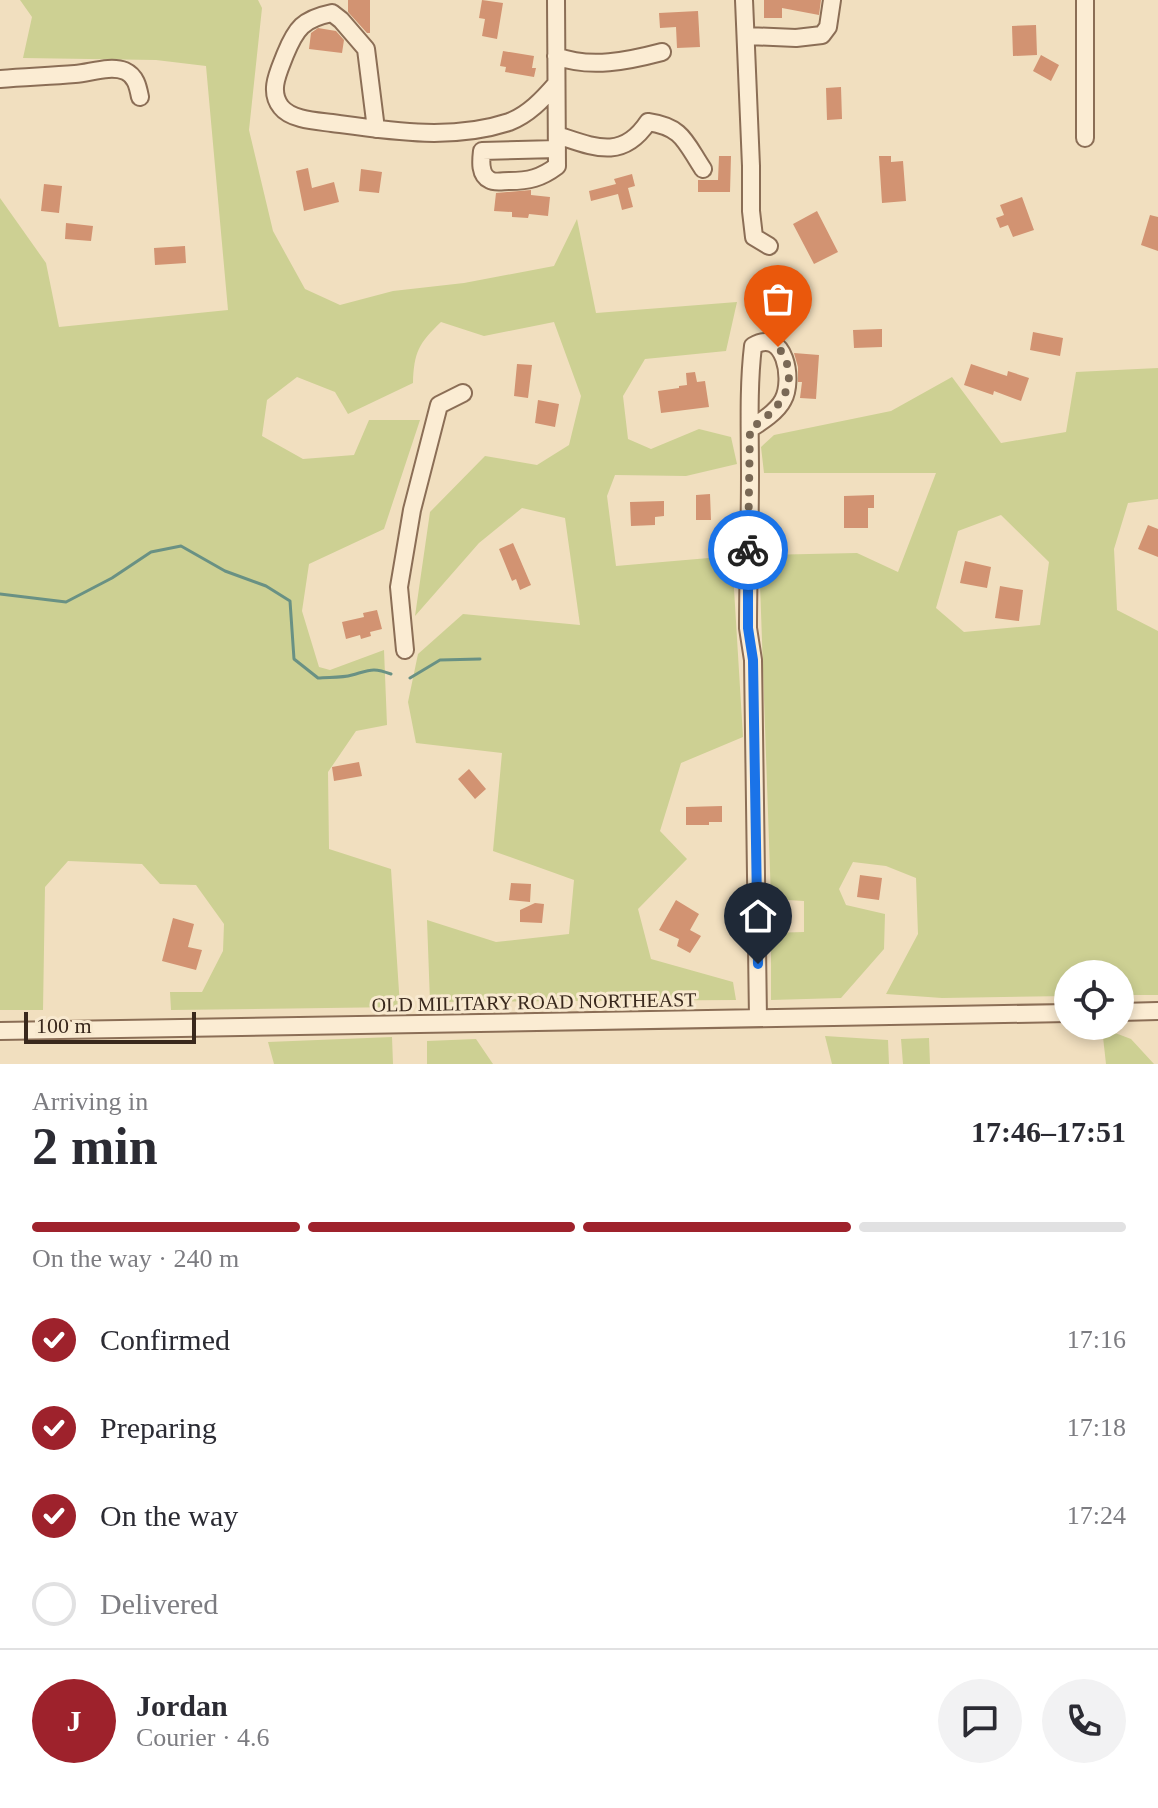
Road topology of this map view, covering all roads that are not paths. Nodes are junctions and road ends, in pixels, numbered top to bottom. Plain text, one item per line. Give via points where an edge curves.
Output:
1 (556, 0) edge
2 (744, 0) edge
3 (832, 0) edge
4 (1085, 0) edge
5 (746, 44) junction
6 (662, 52) dead end
7 (556, 56) junction
8 (0, 79) edge
9 (556, 84) junction
10 (140, 97) dead end
11 (376, 129) junction
12 (1085, 138) dead end
13 (557, 142) junction
14 (703, 169) dead end
15 (769, 246) dead end
16 (463, 393) dead end
17 (750, 429) junction
18 (405, 650) dead end
19 (1158, 1011) edge
20 (1134, 1012) edge
21 (1054, 1013) edge
22 (758, 1018) junction
23 (0, 1031) edge

1 - 7 street
2 - 5 street
3 - 5 street via 822,35
4 - 12 street
5 - 15 street via 751,211 754,237
6 - 7 street via 599,63
7 - 9 street
8 - 10 street via 122,70 137,83
9 - 11 street via 526,113 484,129
9 - 13 street
11 - 11 street via 366,49 332,13 312,17 294,35 276,79 281,109
13 - 13 street via 557,166 548,173 531,181 495,182 486,177 482,151
13 - 14 street via 614,149 633,140 648,122 663,124 677,130
16 - 18 street via 439,405 412,510 399,587
17 - 17 street via 779,406 786,391 784,355 765,342 753,346
17 - 22 street via 748,628 753,660
19 - 20 street
21 - 22 street, OLD MILITARY ROAD NORTHEAST
22 - 23 street, OLD MILITARY ROAD NORTHEAST

